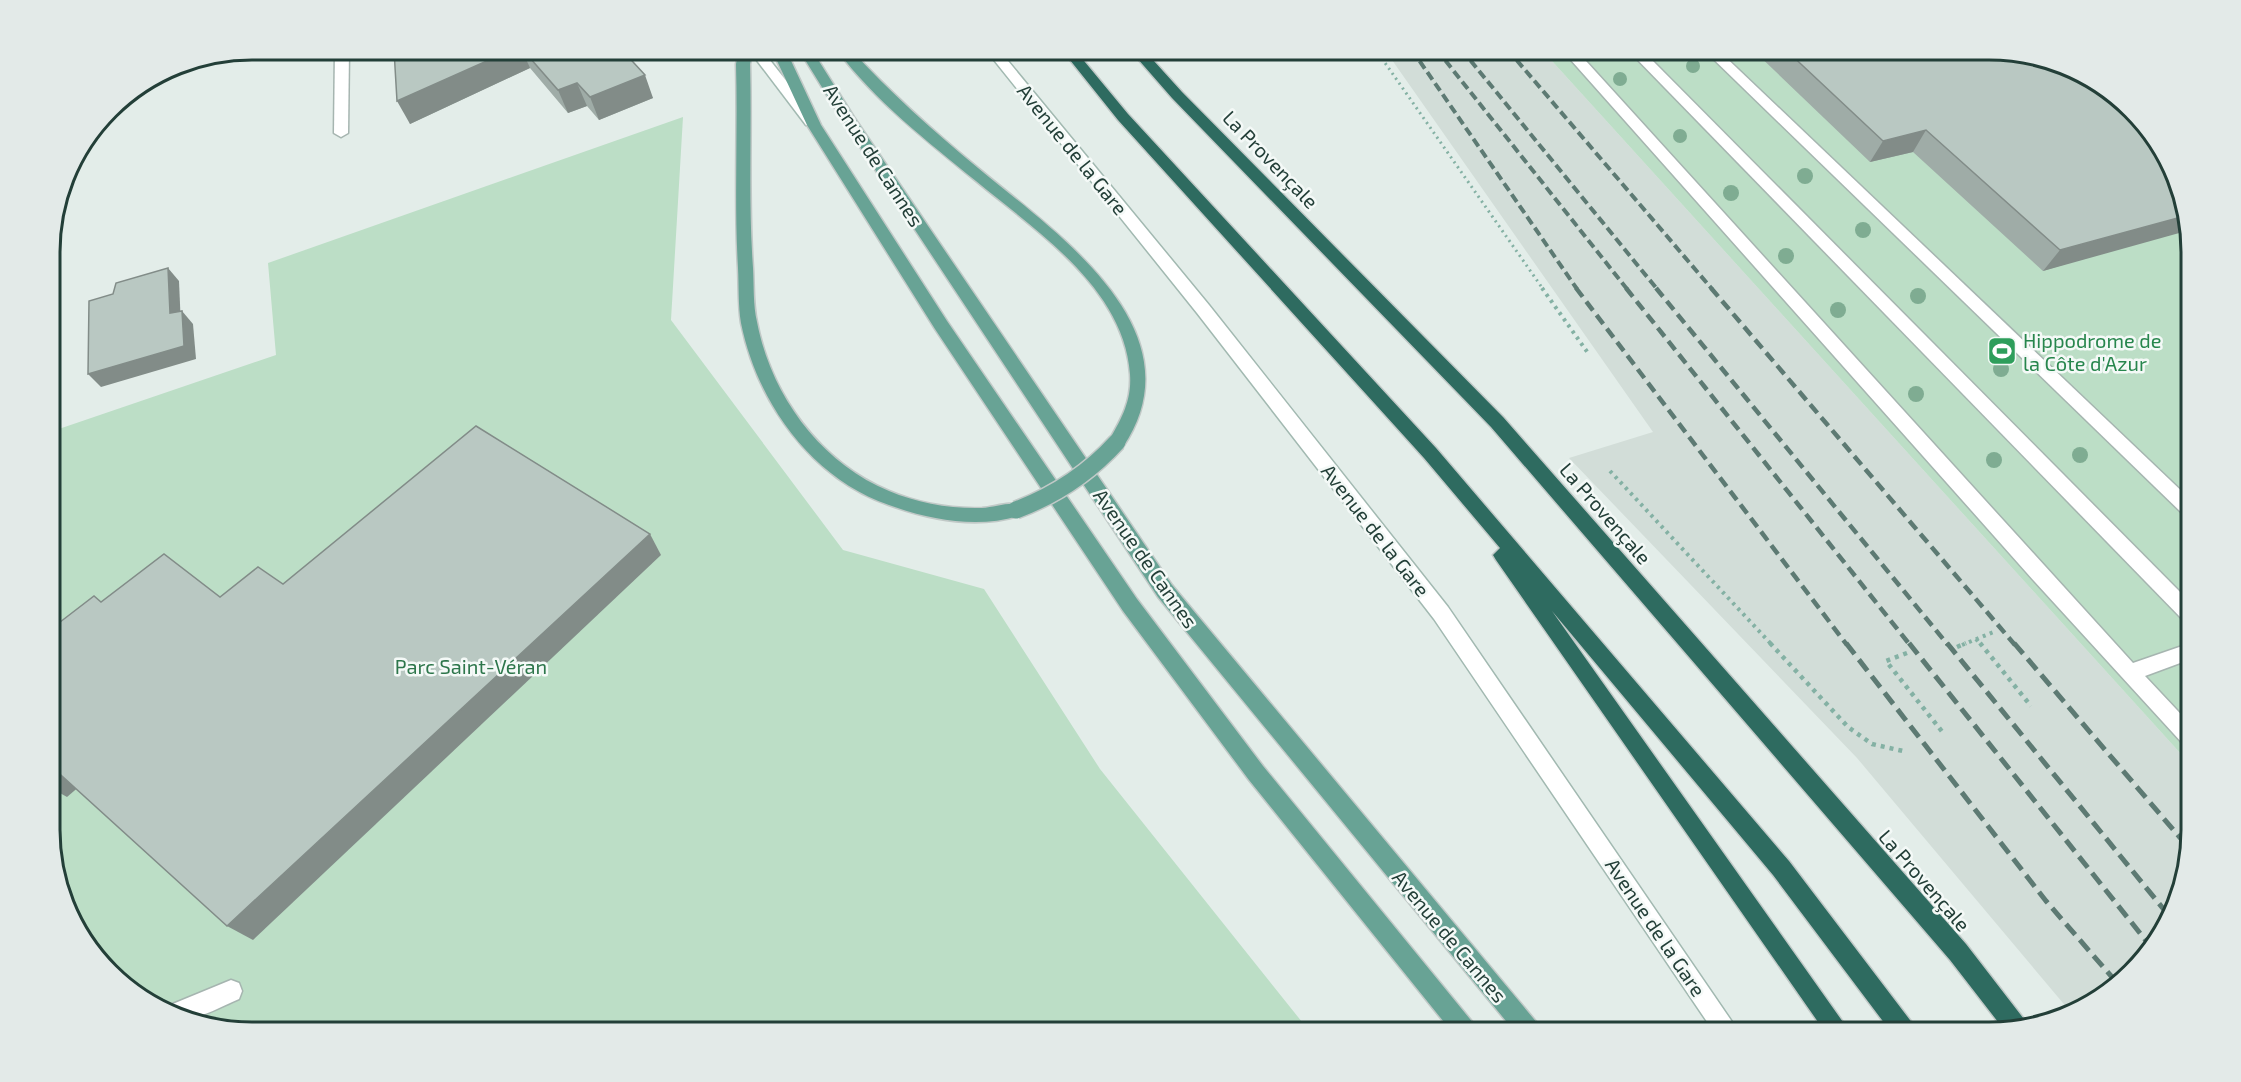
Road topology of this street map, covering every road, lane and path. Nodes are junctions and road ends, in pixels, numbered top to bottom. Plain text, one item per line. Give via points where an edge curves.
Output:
1 (342, 60) edge
2 (744, 60) edge
3 (764, 60) edge
4 (784, 60) edge
5 (812, 60) edge
6 (854, 60) edge
7 (1001, 60) edge
8 (1077, 60) edge
9 (1146, 60) edge
10 (1383, 60) edge
11 (1578, 60) edge
12 (1645, 60) edge
13 (1721, 60) edge
14 (814, 125) junction
15 (341, 133) dead end
16 (1588, 353) dead end
17 (1430, 453) junction
18 (1610, 471) dead end
19 (2181, 501) edge
20 (2181, 605) edge
21 (1996, 631) dead end
22 (1976, 639) junction
23 (1957, 647) dead end
24 (1907, 653) dead end
25 (2181, 655) edge
26 (2129, 673) junction
27 (2031, 706) dead end
28 (2181, 728) edge
29 (1944, 734) dead end
30 (1902, 751) dead end
31 (231, 991) dead end
32 (186, 1009) edge
33 (2012, 1020) edge
34 (1458, 1022) edge
35 (1522, 1022) edge
36 (1721, 1022) edge
37 (1832, 1022) edge
38 (1897, 1022) edge

1 - 15 main road
2 - 6 main road, bridge via 744,234 749,326 776,396 798,430 826,462 871,491 917,508 998,515 1044,500 1070,486 1101,460 1132,417 1138,372 1125,323 1110,298 1075,258 910,117
3 - 14 main road
4 - 14 main road, Avenue de Cannes
5 - 35 main road, Avenue de Cannes via 1165,591
7 - 36 main road, Avenue de la Gare via 1441,613
8 - 17 highway via 1123,117
9 - 33 highway, La Provençale via 1497,422 1958,952
10 - 16 path
11 - 26 main road
12 - 20 main road
13 - 19 main road
14 - 34 main road, Avenue de Cannes via 941,325 1130,605 1256,772
17 - 37 highway
17 - 38 highway via 1781,868
18 - 30 path via 1848,727 1872,744
21 - 22 path
22 - 23 path
22 - 27 path
24 - 29 path via 1886,661
25 - 26 main road
26 - 28 main road
31 - 32 main road

